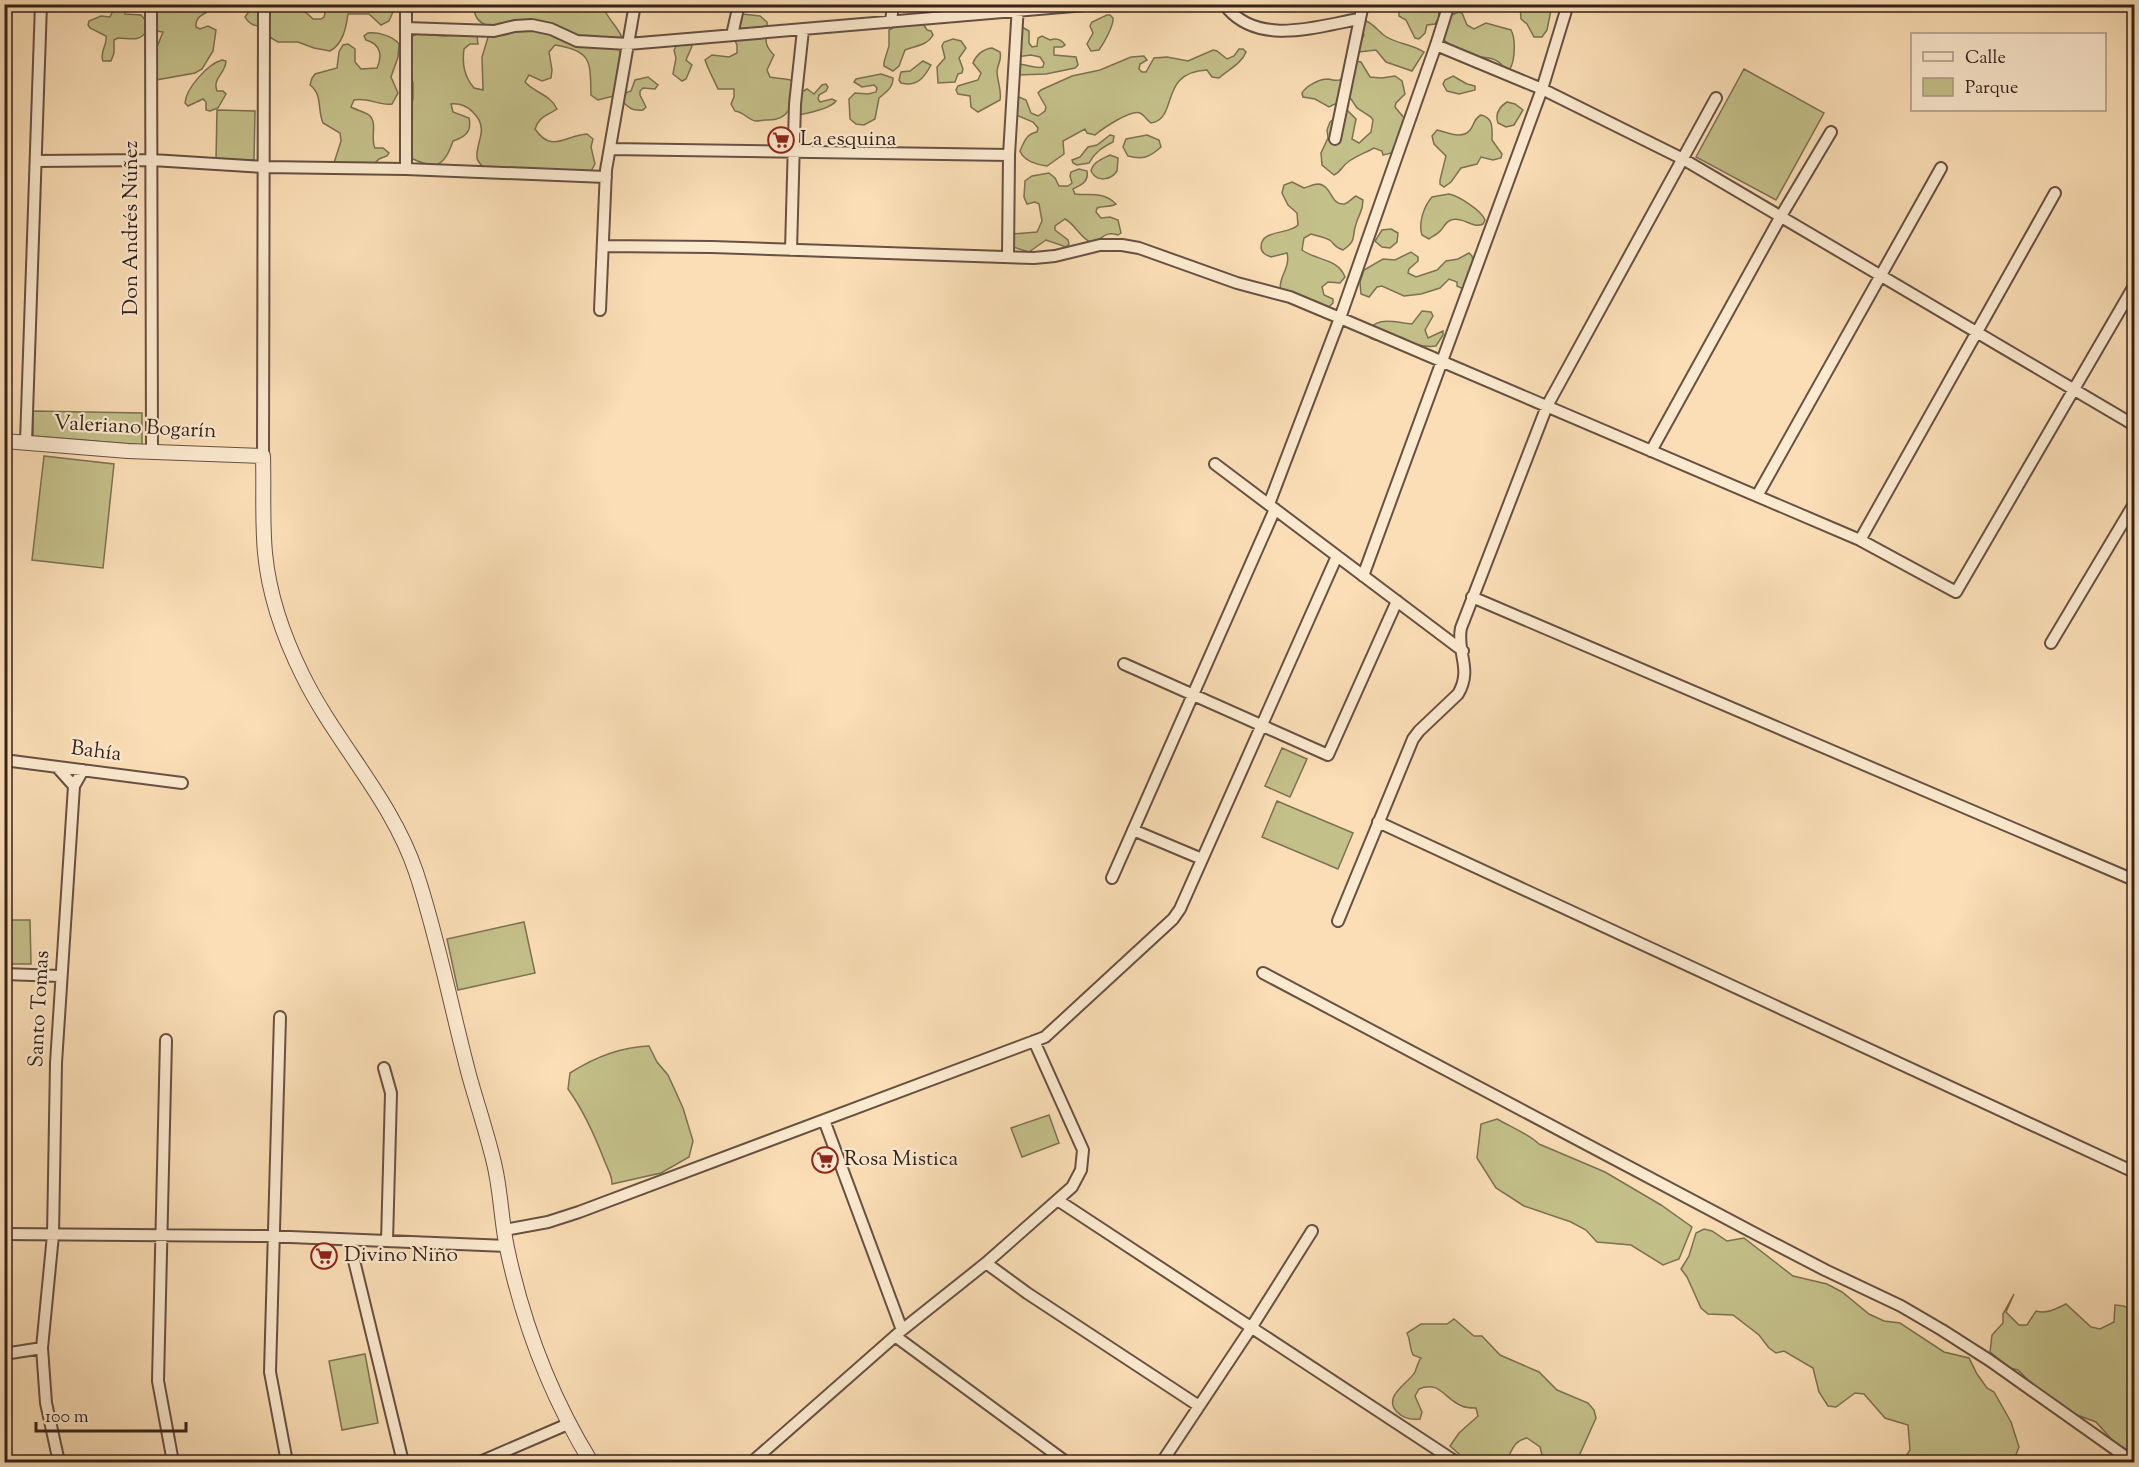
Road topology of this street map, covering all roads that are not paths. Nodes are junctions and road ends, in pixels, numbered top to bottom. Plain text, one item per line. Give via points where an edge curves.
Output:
1 (41, 4) edge
2 (151, 4) edge
3 (264, 4) edge
4 (406, 4) edge
5 (635, 4) edge
6 (739, 4) edge
7 (893, 4) edge
8 (1097, 4) edge
9 (1228, 4) edge
10 (1364, 4) edge
11 (1449, 4) edge
12 (1568, 4) edge
13 (1017, 8) edge
14 (1359, 19) junction
15 (891, 22) junction
16 (406, 28) junction
17 (803, 30) junction
18 (732, 36) junction
19 (628, 44) junction
20 (1436, 45) junction
21 (1542, 89) junction
22 (1716, 98) dead end
23 (1832, 132) dead end
24 (1335, 139) dead end
25 (610, 149) junction
26 (792, 152) junction
27 (1009, 155) junction
28 (1683, 159) junction
29 (36, 160) junction
30 (152, 160) junction
31 (264, 167) junction
32 (1941, 168) dead end
33 (406, 169) junction
34 (606, 177) junction
35 (2055, 193) dead end
36 (1781, 216) junction
37 (603, 246) junction
38 (791, 250) junction
39 (1008, 257) junction
40 (1881, 275) junction
41 (2134, 286) edge
42 (600, 310) dead end
43 (1340, 318) junction
44 (1977, 332) junction
45 (1443, 362) junction
46 (2074, 389) junction
47 (1547, 406) junction
48 (2134, 425) edge
49 (4, 441) edge
50 (26, 442) junction
51 (152, 451) junction
52 (1651, 451) junction
53 (263, 456) junction
54 (1215, 464) dead end
55 (1757, 496) junction
56 (2134, 504) edge
57 (1272, 507) junction
58 (1860, 540) junction
59 (1337, 556) junction
60 (1363, 576) junction
61 (1472, 597) junction
62 (1397, 601) junction
63 (2051, 643) dead end
64 (1463, 651) junction
65 (1124, 664) dead end
66 (1193, 695) junction
67 (1262, 726) junction
68 (4, 760) edge
69 (57, 766) junction
70 (83, 770) junction
71 (182, 783) dead end
72 (74, 786) junction
73 (1378, 822) junction
74 (1133, 830) junction
75 (1202, 859) junction
76 (1112, 878) dead end
77 (2134, 880) edge
78 (1338, 921) dead end
79 (1263, 973) dead end
80 (4, 975) edge
81 (60, 975) junction
82 (280, 1017) dead end
83 (166, 1040) dead end
84 (1035, 1041) junction
85 (384, 1068) dead end
86 (824, 1120) junction
87 (2134, 1172) edge
88 (1059, 1201) junction
89 (505, 1230) junction
90 (1312, 1232) dead end
91 (4, 1234) edge
92 (53, 1235) junction
93 (162, 1236) junction
94 (274, 1237) junction
95 (349, 1240) junction
96 (387, 1241) junction
97 (507, 1246) junction
98 (986, 1263) junction
99 (1251, 1328) junction
100 (898, 1333) junction
101 (42, 1347) junction
102 (4, 1354) edge
103 (1199, 1406) junction
104 (568, 1424) junction
105 (59, 1462) edge
106 (173, 1462) edge
107 (287, 1462) edge
108 (403, 1462) edge
109 (480, 1462) edge
110 (591, 1462) edge
111 (752, 1462) edge
112 (1066, 1462) edge
113 (1162, 1462) edge
114 (1454, 1462) edge
115 (2133, 1462) edge

1 - 29 street
2 - 30 street, Don Andrés Núñez
3 - 31 street
4 - 16 street
5 - 19 street
6 - 18 street
7 - 15 street
8 - 13 street
9 - 14 street via 1237,19 1281,32
10 - 14 street
11 - 20 street
12 - 21 street
13 - 15 street
13 - 27 street
14 - 24 street
15 - 17 street
16 - 19 street via 494,31 532,25 577,41
16 - 33 street
17 - 18 street
17 - 26 street
18 - 19 street
19 - 25 street
20 - 21 street
20 - 43 street
21 - 28 street
21 - 45 street
22 - 28 street
23 - 36 street
25 - 26 street
25 - 34 street
26 - 27 street
26 - 38 street
27 - 39 street
28 - 36 street
28 - 47 street
29 - 30 street
29 - 50 street
30 - 31 street
30 - 51 street, Don Andrés Núñez
31 - 33 street
31 - 53 street
32 - 40 street
33 - 34 street
34 - 37 street
35 - 44 street
36 - 40 street
36 - 52 street
37 - 38 street
37 - 42 street
38 - 39 street
39 - 43 street via 1055,256 1110,244 1139,248 1290,297
40 - 44 street
40 - 55 street
41 - 46 street
43 - 45 street
43 - 57 street
44 - 46 street
44 - 58 street
45 - 47 street
45 - 60 street
46 - 48 street
46 - 58 street via 1956,592
47 - 52 street
47 - 61 street
49 - 50 street, Valeriano Bogarín
50 - 51 street, Valeriano Bogarín
51 - 53 street, Valeriano Bogarín
52 - 55 street
53 - 89 street via 265,554 284,632 311,690 393,821 409,854 494,1162
54 - 57 street
55 - 58 street
56 - 63 street
57 - 59 street
57 - 66 street
59 - 60 street
59 - 67 street
60 - 62 street
61 - 64 street via 1460,634
61 - 77 street
62 - 64 street
62 - 67 street via 1328,755
64 - 73 street via 1462,688 1413,739
65 - 66 street
66 - 67 street
66 - 74 street
67 - 75 street
68 - 69 street, Bahía
69 - 70 street, Bahía
69 - 72 street
70 - 71 street, Bahía
70 - 72 street, Santo Tomas
72 - 81 street, Santo Tomas
73 - 78 street
73 - 87 street
74 - 75 street
74 - 76 street
75 - 84 street via 1173,919
79 - 115 street via 1754,1233 1901,1306 1989,1360
80 - 81 street
81 - 92 street, Santo Tomas
82 - 94 street
83 - 93 street
84 - 86 street
84 - 88 street via 1083,1150 1078,1178
85 - 96 street via 391,1093
86 - 89 street via 579,1212
86 - 100 street
88 - 98 street
88 - 99 street
89 - 97 street
90 - 99 street
91 - 92 street
92 - 93 street
92 - 101 street, Santo Tomas
93 - 94 street
93 - 106 street via 158,1381
94 - 95 street
94 - 107 street via 270,1372
95 - 96 street
95 - 108 street
96 - 97 street
97 - 104 street via 533,1340
98 - 100 street
98 - 103 street
99 - 103 street
99 - 114 street
100 - 111 street
100 - 112 street
101 - 102 street
101 - 105 street, Santo Tomas via 46,1403
103 - 113 street
104 - 109 street
104 - 110 street

